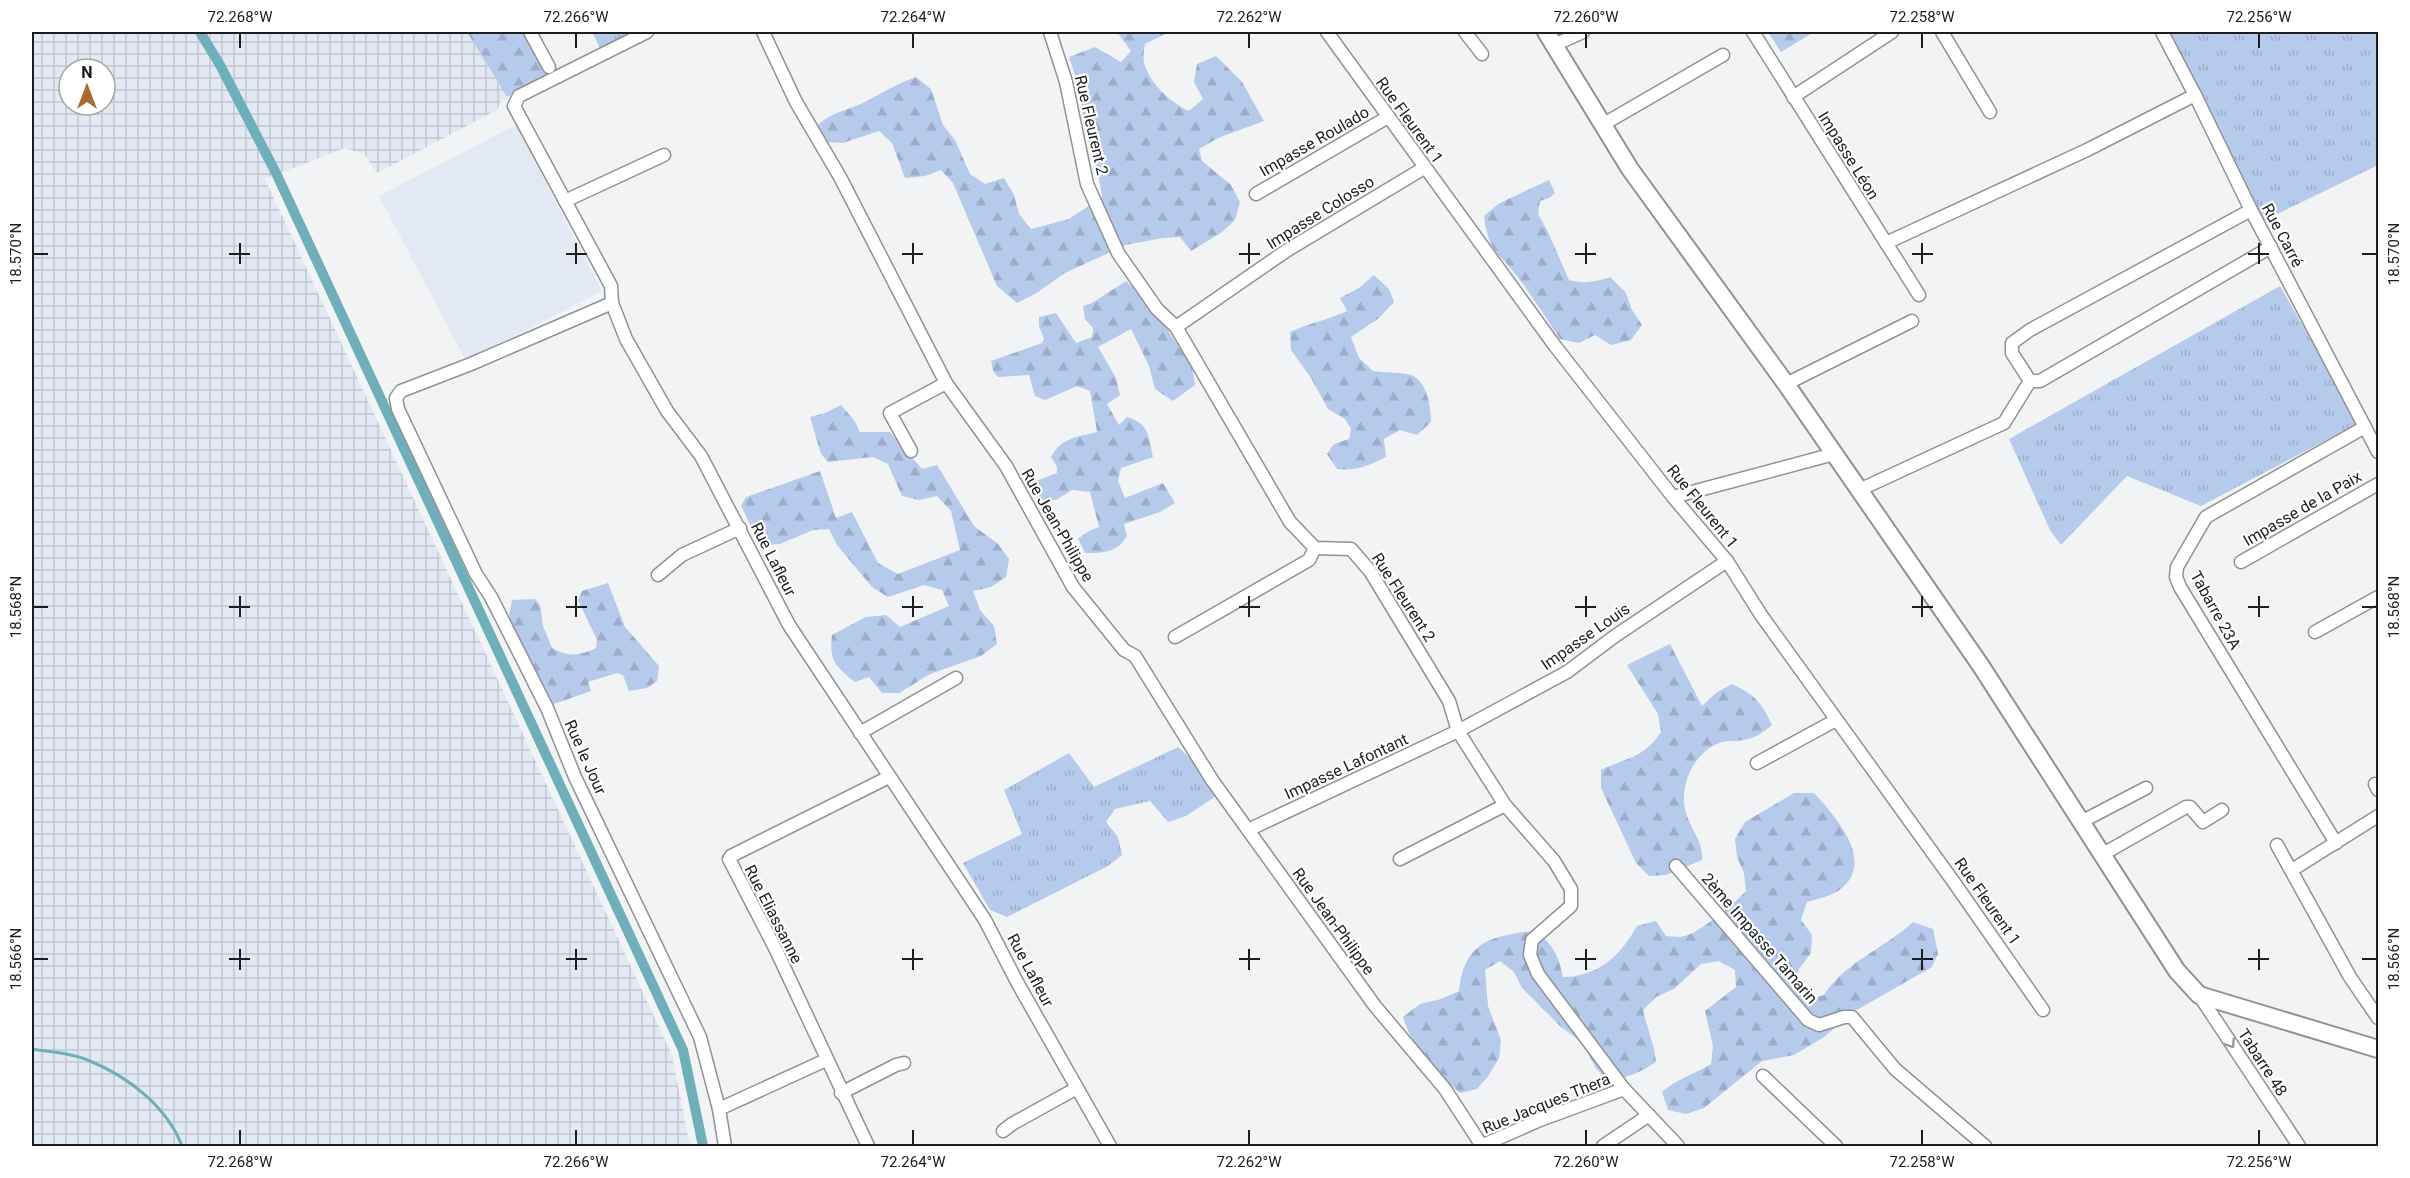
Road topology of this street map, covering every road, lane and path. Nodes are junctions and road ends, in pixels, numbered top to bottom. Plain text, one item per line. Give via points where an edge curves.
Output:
1 (531, 32) edge
2 (647, 32) edge
3 (764, 32) edge
4 (1050, 32) edge
5 (1327, 32) edge
6 (1465, 32) edge
7 (1583, 32) edge
8 (1753, 32) edge
9 (1892, 32) edge
10 (1942, 32) edge
11 (2162, 32) edge
12 (1550, 38) edge
13 (1482, 54) dead end
14 (1722, 55) dead end
15 (549, 67) dead end
16 (2195, 95) junction
17 (1793, 97) junction
18 (1990, 112) dead end
19 (1388, 117) junction
20 (1602, 125) junction
21 (664, 155) dead end
22 (1424, 168) junction
23 (1256, 194) dead end
24 (565, 201) junction
25 (2251, 210) junction
26 (1886, 243) junction
27 (2271, 247) junction
28 (1919, 295) dead end
29 (612, 303) junction
30 (1912, 321) dead end
31 (1176, 327) junction
32 (2030, 381) junction
33 (946, 383) junction
34 (1786, 384) junction
35 (2365, 427) junction
36 (911, 451) dead end
37 (2379, 452) edge
38 (1834, 454) junction
39 (2379, 484) edge
40 (1859, 490) junction
41 (1673, 497) junction
42 (740, 528) junction
43 (1315, 548) junction
44 (1726, 561) junction
45 (2241, 562) dead end
46 (658, 574) dead end
47 (2379, 597) edge
48 (2315, 632) dead end
49 (1175, 637) dead end
50 (956, 678) dead end
51 (1836, 720) junction
52 (1458, 731) junction
53 (860, 733) junction
54 (1757, 763) dead end
55 (889, 777) junction
56 (2146, 788) dead end
57 (1505, 805) junction
58 (2222, 810) dead end
59 (2379, 816) edge
60 (2081, 822) junction
61 (1248, 830) junction
62 (2336, 843) junction
63 (2277, 845) dead end
64 (2103, 854) junction
65 (1400, 859) dead end
66 (1676, 866) dead end
67 (2292, 870) junction
68 (2199, 995) junction
69 (2043, 1010) dead end
70 (2379, 1018) edge
71 (2379, 1049) edge
72 (826, 1059) junction
73 (904, 1063) dead end
74 (1763, 1076) dead end
75 (1077, 1088) junction
76 (1624, 1089) junction
77 (841, 1093) junction
78 (719, 1109) junction
79 (1649, 1115) junction
80 (1003, 1131) dead end
81 (725, 1146) edge
82 (868, 1146) edge
83 (1110, 1146) edge
84 (1482, 1146) edge
85 (1603, 1146) edge
86 (1678, 1146) edge
87 (1836, 1146) edge
88 (1984, 1146) edge
89 (2299, 1146) edge

1 - 15 street
2 - 24 street, Rue Lafleur via 519,96 514,106
3 - 33 street, Rue Jean-Philippe via 796,102 840,177
4 - 31 street, Rue Fleurent 2 via 1066,82 1087,184 1118,253 1157,309
5 - 19 street, Rue Fleurent 1
6 - 13 street
7 - 12 street
8 - 17 street, Impasse Léon
9 - 17 street
10 - 18 street
11 - 16 street, Rue Carré
12 - 20 main road
14 - 20 street
16 - 25 street, Rue Carré
16 - 26 street
17 - 26 street, Impasse Léon
19 - 22 street, Rue Fleurent 1
19 - 23 street, Impasse Roulado
20 - 34 main road
21 - 24 street
22 - 31 street, Impasse Colosso via 1286,251
22 - 41 street, Rue Fleurent 1
24 - 29 street, Rue Lafleur via 611,286
25 - 27 street, Rue Carré
25 - 32 street via 2012,343 2012,353
26 - 28 street, Impasse Léon
27 - 32 street via 2040,381
27 - 35 street, Rue Carré
29 - 42 street, Rue Lafleur via 648,379 701,456
29 - 78 street, Rue le Jour via 401,391 396,398 476,574 547,708 575,777 700,1037
30 - 34 street
31 - 43 street, Rue Fleurent 2 via 1290,522
32 - 40 street via 2004,423
33 - 36 street via 890,413
33 - 61 street, Rue Jean-Philippe via 1006,466 1073,587 1124,650 1135,656
34 - 38 main road
35 - 37 street, Rue Carré
35 - 62 street, Tabarre 23A via 2206,517 2177,567 2176,577
38 - 40 main road
38 - 41 street
39 - 45 street, Impasse de la Paix
40 - 60 main road via 1981,666
41 - 44 street, Rue Fleurent 1
42 - 46 street via 682,555
42 - 53 street, Rue Lafleur via 789,625
43 - 49 street via 1309,560
43 - 52 street, Rue Fleurent 2 via 1351,549 1370,571 1449,701
44 - 51 street, Rue Fleurent 1
44 - 52 street, Impasse Louis via 1567,672
47 - 48 street
50 - 53 street
51 - 54 street
51 - 69 street, Rue Fleurent 1
52 - 57 street, Rue Fleurent 2
52 - 61 street, Impasse Lafontant
53 - 55 street, Rue Lafleur
55 - 72 street, Rue Eliassanne via 729,860
55 - 75 street, Rue Lafleur via 985,920
56 - 60 street
57 - 65 street
57 - 76 street, Rue Fleurent 2 via 1554,861 1571,889 1571,906 1532,940 1530,955 1538,974
58 - 64 street via 2204,822 2186,807
59 - 62 street
60 - 64 main road
61 - 84 street, Rue Jean-Philippe via 1375,1006 1445,1089
62 - 67 street
63 - 67 street
64 - 68 main road via 2177,971
66 - 88 street, 2ème Impasse Tamarin via 1808,1020 1819,1025 1852,1017 1895,1069
67 - 70 street via 2350,977
68 - 71 main road
68 -> 89 street, Tabarre 48
72 - 77 street, Rue Eliassanne
72 - 78 street
73 - 77 street
74 - 87 street
75 - 80 street
75 - 83 street, Rue Lafleur
76 - 79 street, Rue Fleurent 2
76 - 84 street, Rue Jacques Thera
77 - 82 street, Rue Eliassanne
78 - 81 street, Rue le Jour
79 - 85 street
79 - 86 street, Rue Fleurent 2

